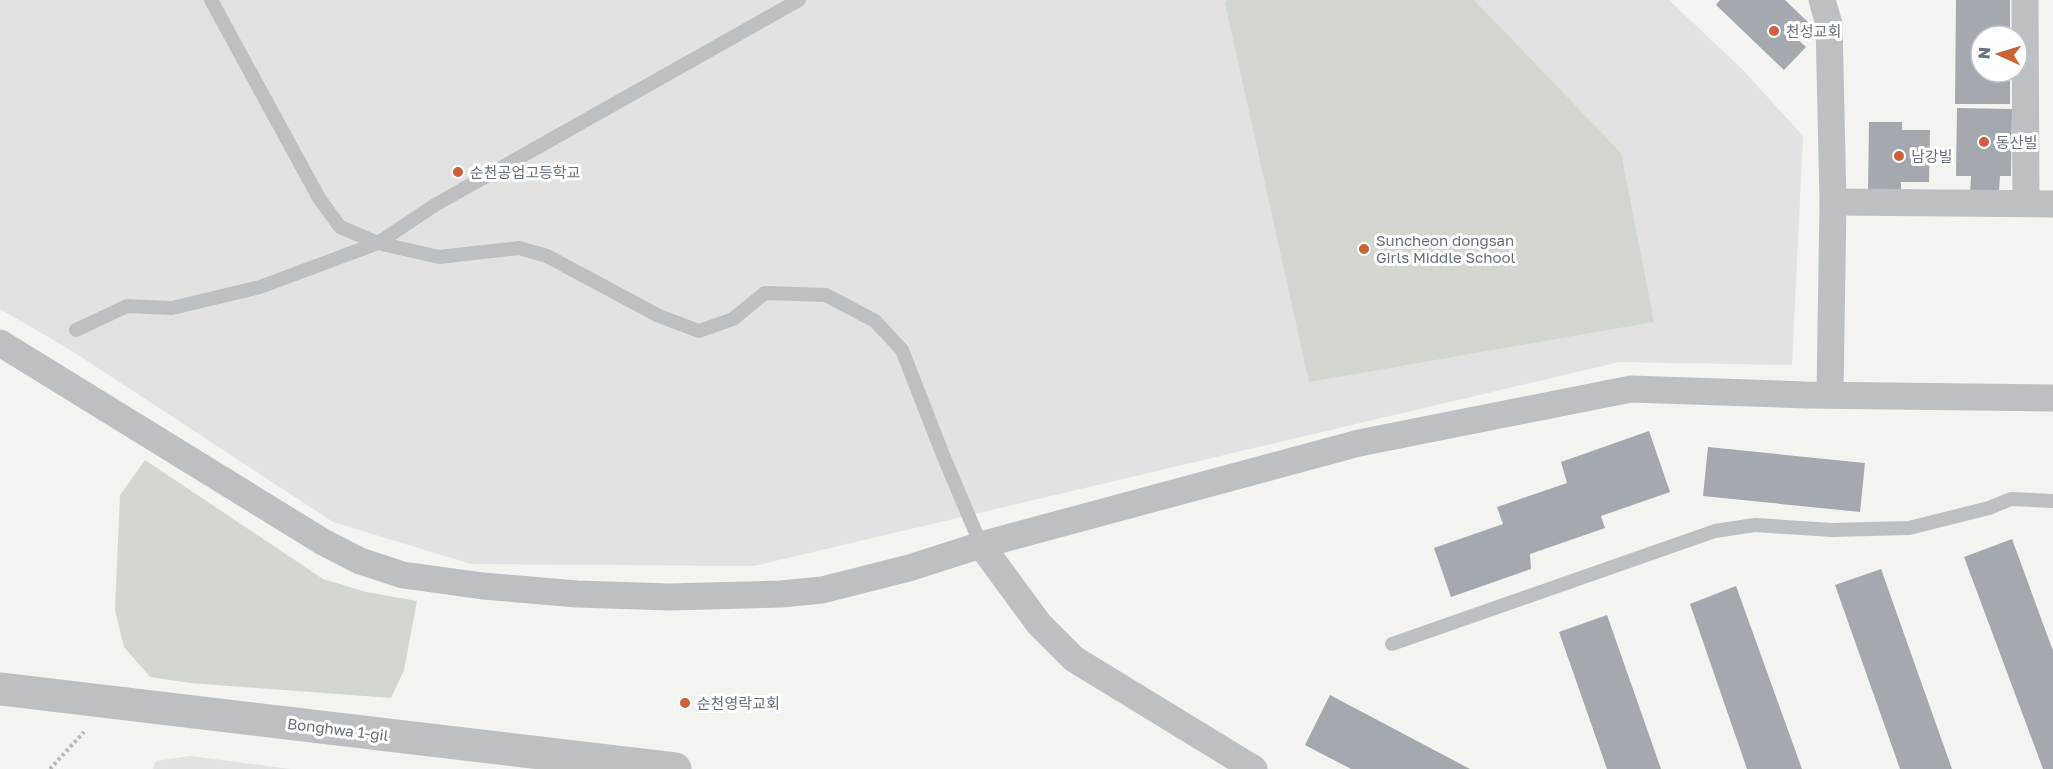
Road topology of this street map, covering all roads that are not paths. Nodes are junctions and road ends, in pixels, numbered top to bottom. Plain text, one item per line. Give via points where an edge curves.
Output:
1 (211, 0) edge
2 (799, 0) edge
3 (1821, 0) edge
4 (2025, 0) edge
5 (1833, 202) junction
6 (2026, 203) junction
7 (2053, 204) edge
8 (378, 243) junction
9 (76, 330) dead end
10 (0, 343) edge
11 (1830, 394) junction
12 (2053, 398) edge
13 (2053, 501) edge
14 (981, 545) junction
15 (1392, 644) dead end
16 (0, 689) edge
17 (525, 760) edge
18 (675, 769) edge
19 (1254, 769) edge

1 - 8 lane via 319,198 340,227
2 - 8 lane via 435,205
3 - 5 street via 1829,24
4 - 6 street
5 - 6 street
5 - 11 street
6 - 7 street
8 - 9 lane via 260,287 172,308 127,306
8 - 14 lane via 439,257 519,248 547,256 659,316 699,331 733,319 765,293 826,294 875,321 902,350
10 - 14 street via 322,542 360,561 403,575 578,594 781,594 863,580
11 - 12 street
11 - 14 street via 1630,388 1359,443
13 - 15 lane via 2011,500 1909,528 1832,530 1755,525 1715,531
14 - 19 street via 1039,624 1074,659
16 - 17 street, Bonghwa 1-gil
17 - 18 street, Bonghwa 1-gil

